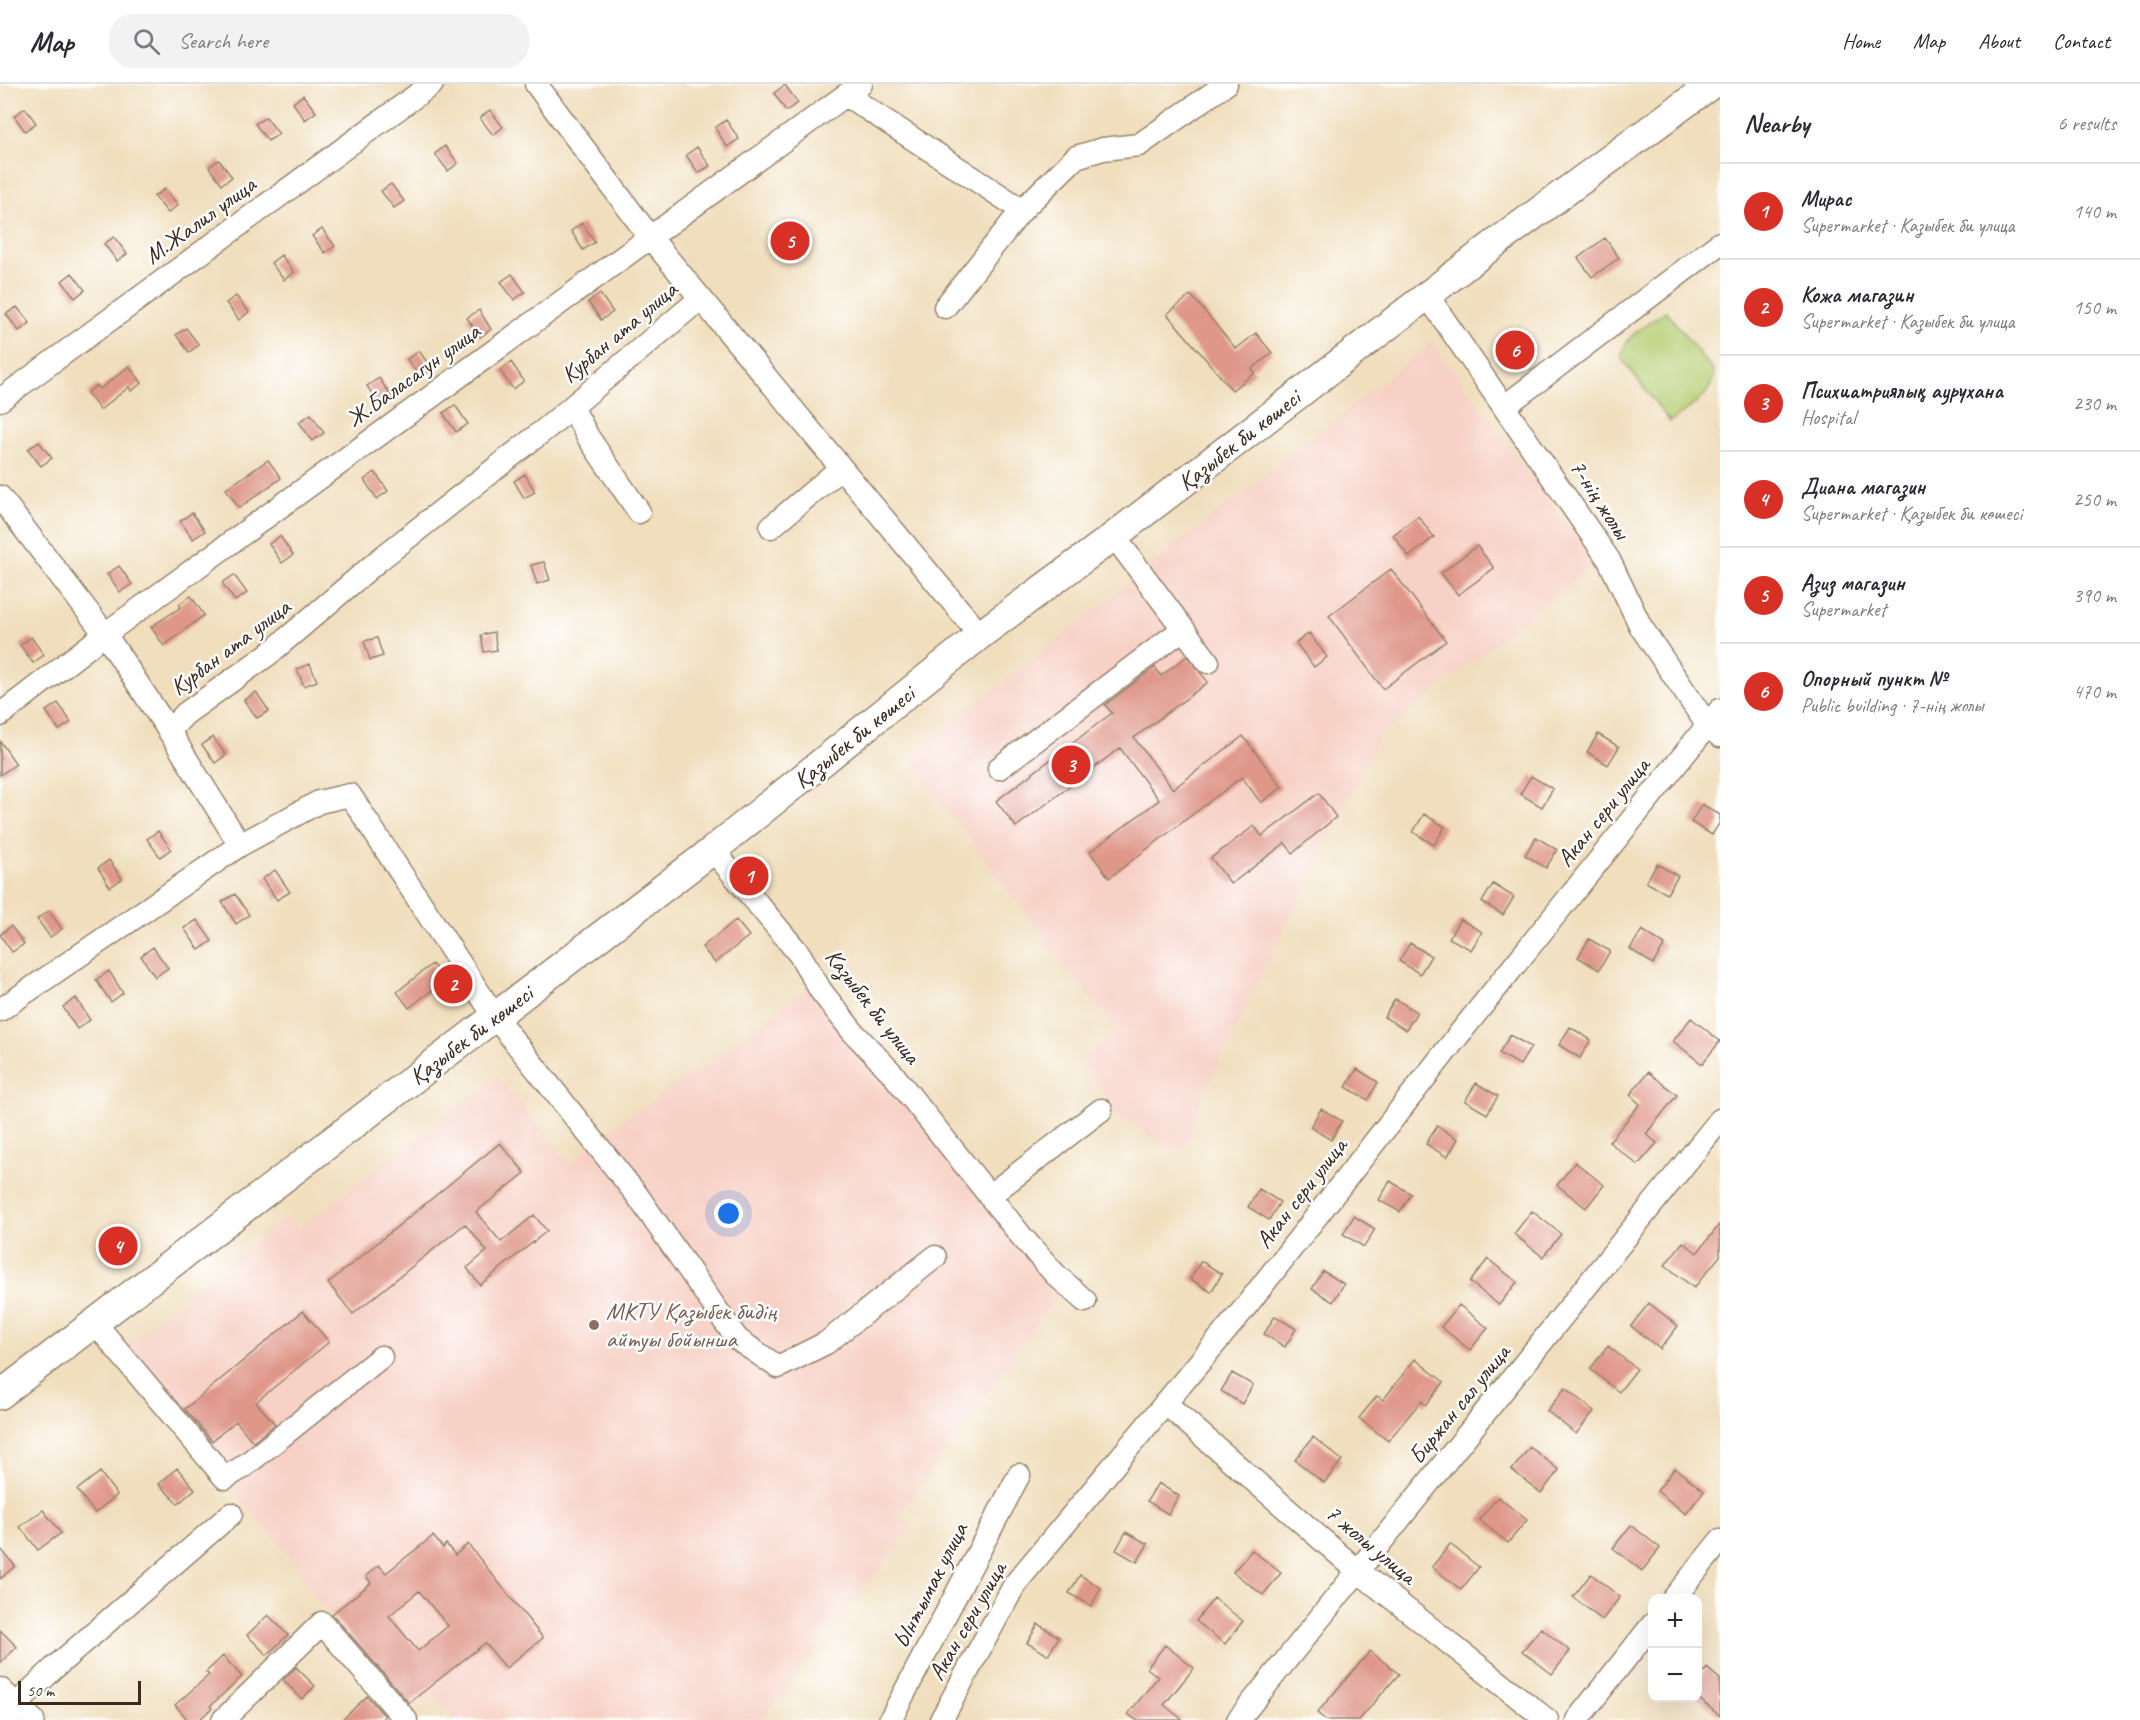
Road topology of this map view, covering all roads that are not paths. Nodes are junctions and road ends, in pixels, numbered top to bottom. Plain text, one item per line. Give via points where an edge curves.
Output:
1 (432, 84) edge
2 (536, 84) edge
3 (1226, 84) edge
4 (1712, 84) edge
5 (853, 90) edge
6 (1022, 210) junction
7 (649, 236) junction
8 (1720, 243) edge
9 (1427, 295) junction
10 (701, 298) junction
11 (945, 307) dead end
12 (0, 400) edge
13 (1505, 406) junction
14 (572, 407) junction
15 (841, 468) junction
16 (0, 497) edge
17 (639, 512) dead end
18 (771, 527) dead end
19 (1114, 536) junction
20 (1183, 629) junction
21 (105, 634) junction
22 (980, 635) junction
23 (1208, 662) dead end
24 (0, 715) edge
25 (1716, 724) edge
26 (169, 730) junction
27 (999, 768) dead end
28 (240, 845) junction
29 (713, 850) junction
30 (0, 1010) edge
31 (495, 1017) junction
32 (1101, 1110) dead end
33 (1720, 1120) edge
34 (989, 1196) junction
35 (935, 1257) dead end
36 (1085, 1301) dead end
37 (94, 1322) junction
38 (381, 1357) dead end
39 (0, 1395) edge
40 (1165, 1403) junction
41 (1019, 1475) dead end
42 (231, 1514) dead end
43 (1720, 1541) edge
44 (1359, 1572) junction
45 (1678, 1594) edge
46 (1648, 1632) edge
47 (0, 1689) edge
48 (15, 1715) edge
49 (223, 1720) edge
50 (406, 1720) edge
51 (890, 1720) edge
52 (941, 1720) edge
53 (1238, 1720) edge
54 (1547, 1720) edge
55 (1577, 1720) edge

1 - 12 street, М.Жалил улица
2 - 7 street
3 - 6 street via 1139,145 1076,157
4 - 9 main road, Қазыбек би көшесі
5 - 6 street
5 - 7 street, Ж.Баласагун улица
6 - 11 street
7 - 10 street
7 - 21 street, Ж.Баласагун улица
8 - 13 street
9 - 13 street, 7-нің жолы
9 - 19 main road, Қазыбек би көшесі
10 - 14 street, Курбан ата улица
10 - 15 street
13 - 25 street, 7-нің жолы via 1609,560 1641,627
14 - 17 street, Курбан ата улица
14 - 26 street, Курбан ата улица via 270,653 184,714
15 - 18 street
15 - 22 street
16 - 21 street
19 - 20 street
19 - 22 main road, Қазыбек би көшесі
20 - 23 street
20 - 27 street
21 - 24 street, Ж.Баласагун улица
21 - 26 street
22 - 29 main road, Қазыбек би көшесі
25 - 40 street, Акан сери улица via 1464,1028 1243,1310
26 - 28 street, Курбан ата улица
28 - 30 street
28 - 31 street via 319,802 350,795
29 - 31 main road, Қазыбек би көшесі
29 - 34 street, Казыбек би улица via 800,955 821,991 853,1032 892,1073
31 - 35 street via 637,1195 737,1339 778,1367 826,1343
31 - 37 main road, Қазыбек би көшесі
32 - 34 street
33 - 44 street, Биржан сал улица
34 - 36 street, Казыбек би улица via 1055,1274
37 - 38 street via 225,1478
37 - 39 main road, Қазыбек би көшесі
40 - 44 street, 7 жолы улица
40 - 52 street, Акан сери улица via 1015,1584
41 - 51 street, Ынтымак улица
42 - 48 street via 53,1669 26,1695
43 - 45 street
44 - 53 street, Биржан сал улица
44 - 54 street, 7 жолы улица
46 - 55 street
47 - 48 street
49 - 50 street via 322,1623

